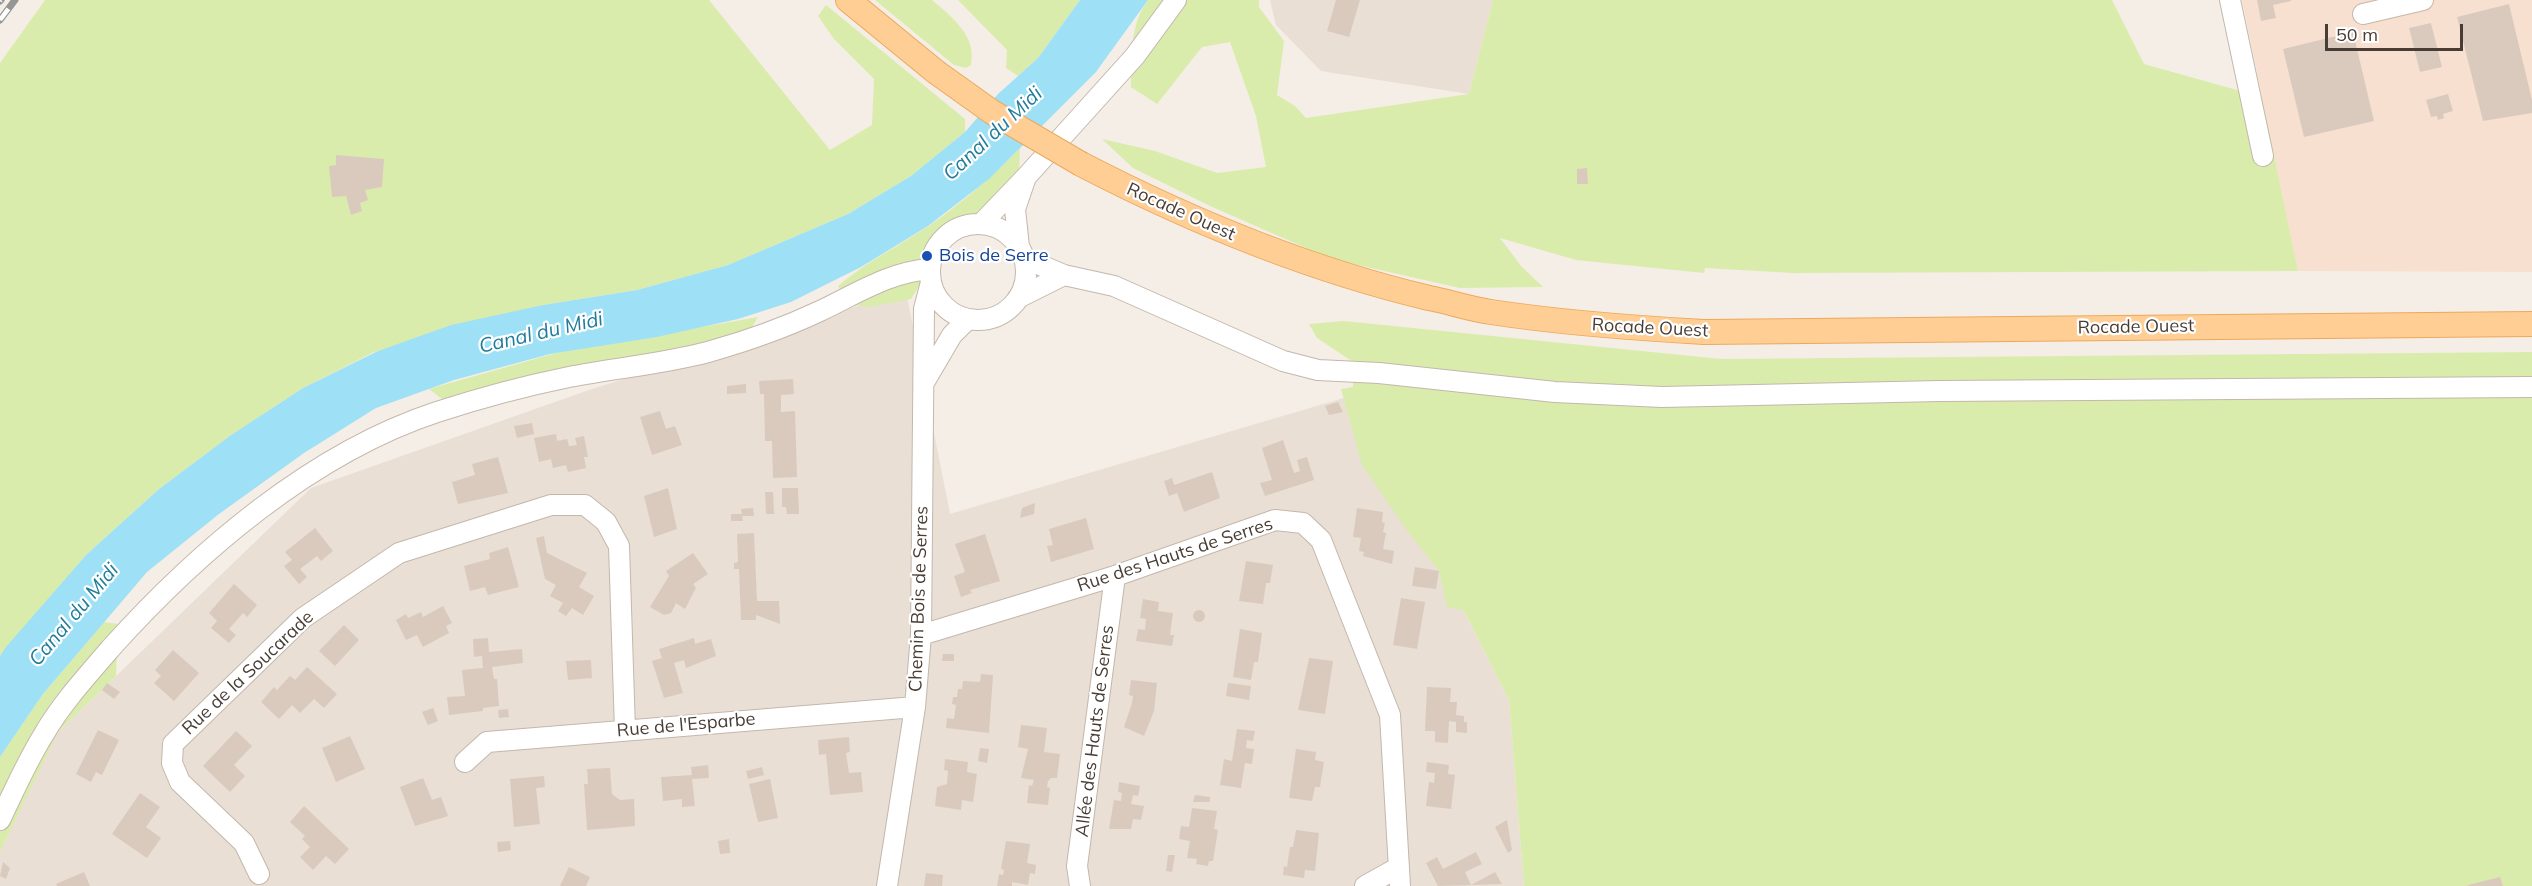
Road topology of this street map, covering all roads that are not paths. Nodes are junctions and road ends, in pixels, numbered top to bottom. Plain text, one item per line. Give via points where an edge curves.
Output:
1 (848, 0) edge
2 (1176, 0) edge
3 (2230, 0) edge
4 (2420, 0) edge
5 (2363, 14) dead end
6 (2263, 156) dead end
7 (1026, 177) junction
8 (981, 224) junction
9 (1021, 253) junction
10 (931, 275) junction
11 (1064, 275) junction
12 (1018, 298) junction
13 (968, 319) junction
14 (2532, 324) edge
15 (924, 381) junction
16 (2532, 387) edge
17 (1115, 576) junction
18 (921, 635) junction
19 (915, 707) junction
20 (625, 730) junction
21 (465, 762) dead end
22 (0, 820) edge
23 (259, 874) dead end
24 (1400, 877) edge
25 (888, 886) edge
26 (1080, 886) edge
27 (1365, 886) edge

1 - 14 main road, Rocade Ouest, bridge via 992,112 1158,204 1249,242 1349,277 1489,312 1598,326 1704,332
2 - 7 street via 1134,56
3 - 6 street
4 - 5 street
7 - 8 street
7 - 9 street via 1015,209
8 - 9 street via 1009,236
8 - 10 street via 952,231 937,248
9 - 11 street
9 - 12 street via 1024,284
10 - 13 street via 944,306
10 - 15 street, Chemin Bois de Serres via 924,309
10 - 22 street via 890,276 819,312 753,338 706,352 510,391 435,413 361,445 294,485 242,524 203,555 137,620 82,681 44,733
11 - 12 street
11 - 16 street via 1114,286 1283,361 1318,370 1555,392 1662,397 1952,390
12 - 13 street via 997,316
13 - 15 street via 952,335
15 - 18 street, Chemin Bois de Serres
17 - 18 street, Rue des Hauts de Serres
17 - 24 street, Rue des Hauts de Serres via 1275,520 1303,523 1321,540 1390,715
17 - 26 street, Allée des Hauts de Serres via 1077,866
18 - 19 street, Chemin Bois de Serres
19 - 20 street, Rue de l'Esparbe
19 - 25 street, Chemin Bois de Serres
20 - 21 street, Rue de l'Esparbe via 487,742
20 - 23 street, Rue de la Soucarade via 619,546 606,522 585,505 551,505 399,553 303,618 173,744 172,764 180,783 244,843
24 - 27 street

